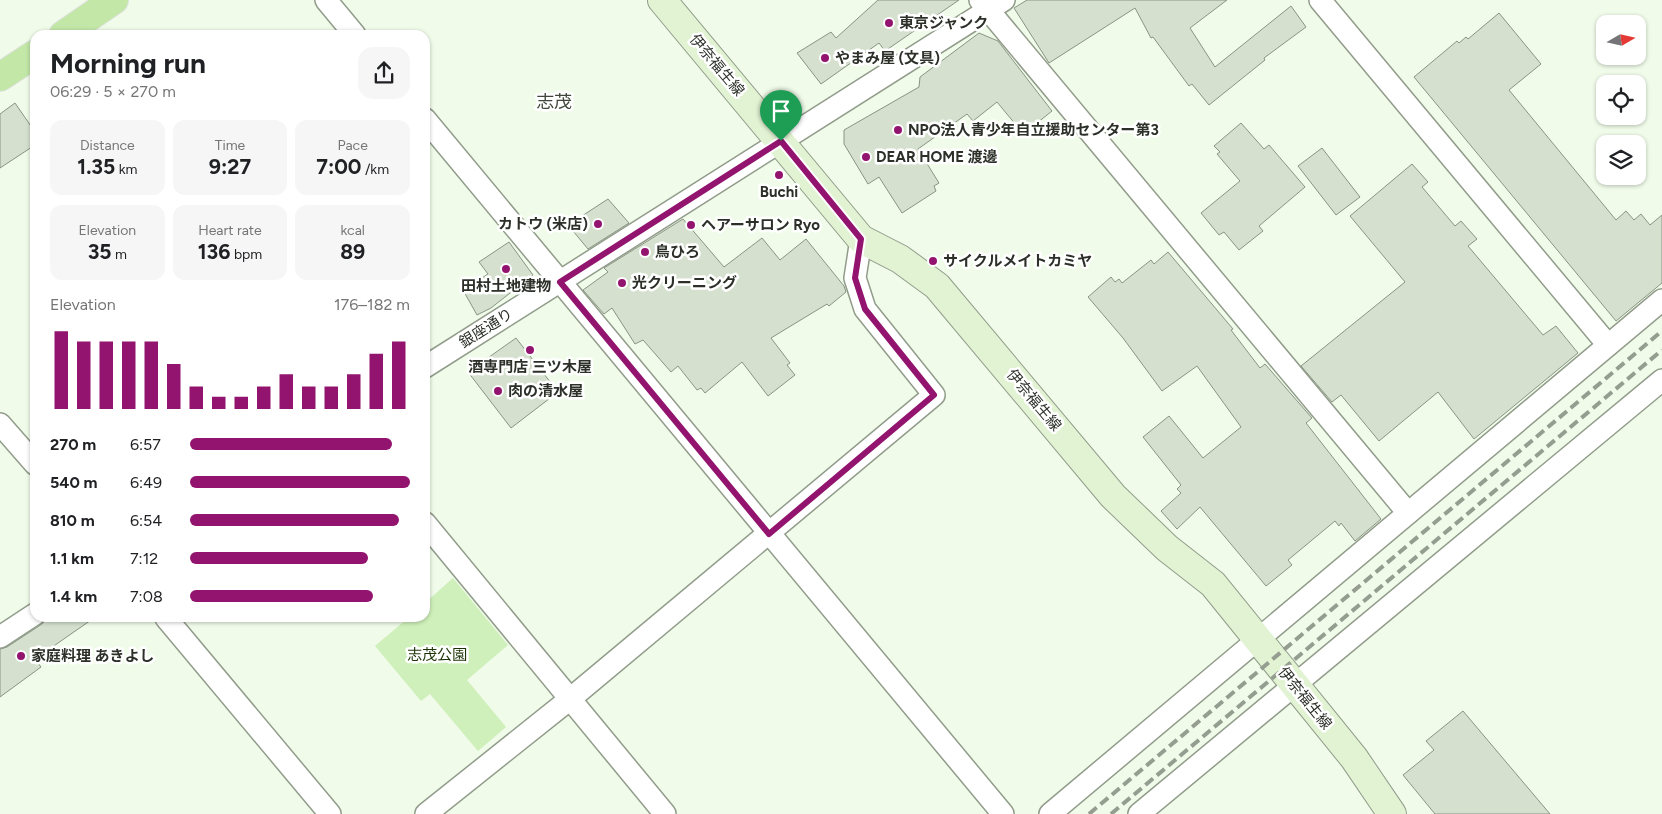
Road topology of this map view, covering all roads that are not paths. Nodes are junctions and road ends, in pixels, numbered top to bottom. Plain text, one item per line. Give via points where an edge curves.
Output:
1 (114, 0) edge
2 (326, 0) edge
3 (662, 0) edge
4 (1320, 0) edge
5 (991, 3) edge
6 (70, 30) edge
7 (351, 30) edge
8 (30, 57) edge
9 (0, 77) edge
10 (430, 125) edge
11 (781, 141) junction
12 (861, 239) junction
13 (560, 282) junction
14 (1662, 300) edge
15 (1608, 345) junction
16 (430, 364) edge
17 (1662, 380) edge
18 (0, 424) edge
19 (30, 458) edge
20 (1408, 514) junction
21 (430, 529) edge
22 (769, 534) junction
23 (30, 617) edge
24 (169, 622) edge
25 (0, 636) edge
26 (1257, 639) junction
27 (1294, 684) junction
28 (570, 699) junction
29 (330, 814) edge
30 (426, 814) edge
31 (665, 814) edge
32 (1003, 814) edge
33 (1050, 814) edge
34 (1138, 814) edge
35 (1392, 814) edge

1 - 6 main road
2 - 7 street
3 - 11 main road, 伊奈福生線
4 - 15 street
5 - 11 street, 銀座通り
5 - 20 street
8 - 9 main road
10 - 13 street
11 - 12 main road, 伊奈福生線
11 - 13 street, 銀座通り
12 - 22 street via 855,278 865,309 934,395
12 - 26 main road, 伊奈福生線 via 900,259 937,286 1113,496 1146,530 1213,584
13 - 16 street, 銀座通り
13 - 22 street
14 - 15 street
15 - 20 street
17 - 27 street
18 - 19 street
20 - 26 street
21 - 28 street
22 - 28 street
22 - 32 street
23 - 25 street
24 - 29 street
26 - 27 main road, 伊奈福生線
26 - 33 street
27 - 34 street
27 - 35 main road, 伊奈福生線 via 1354,758
28 - 30 street
28 - 31 street

